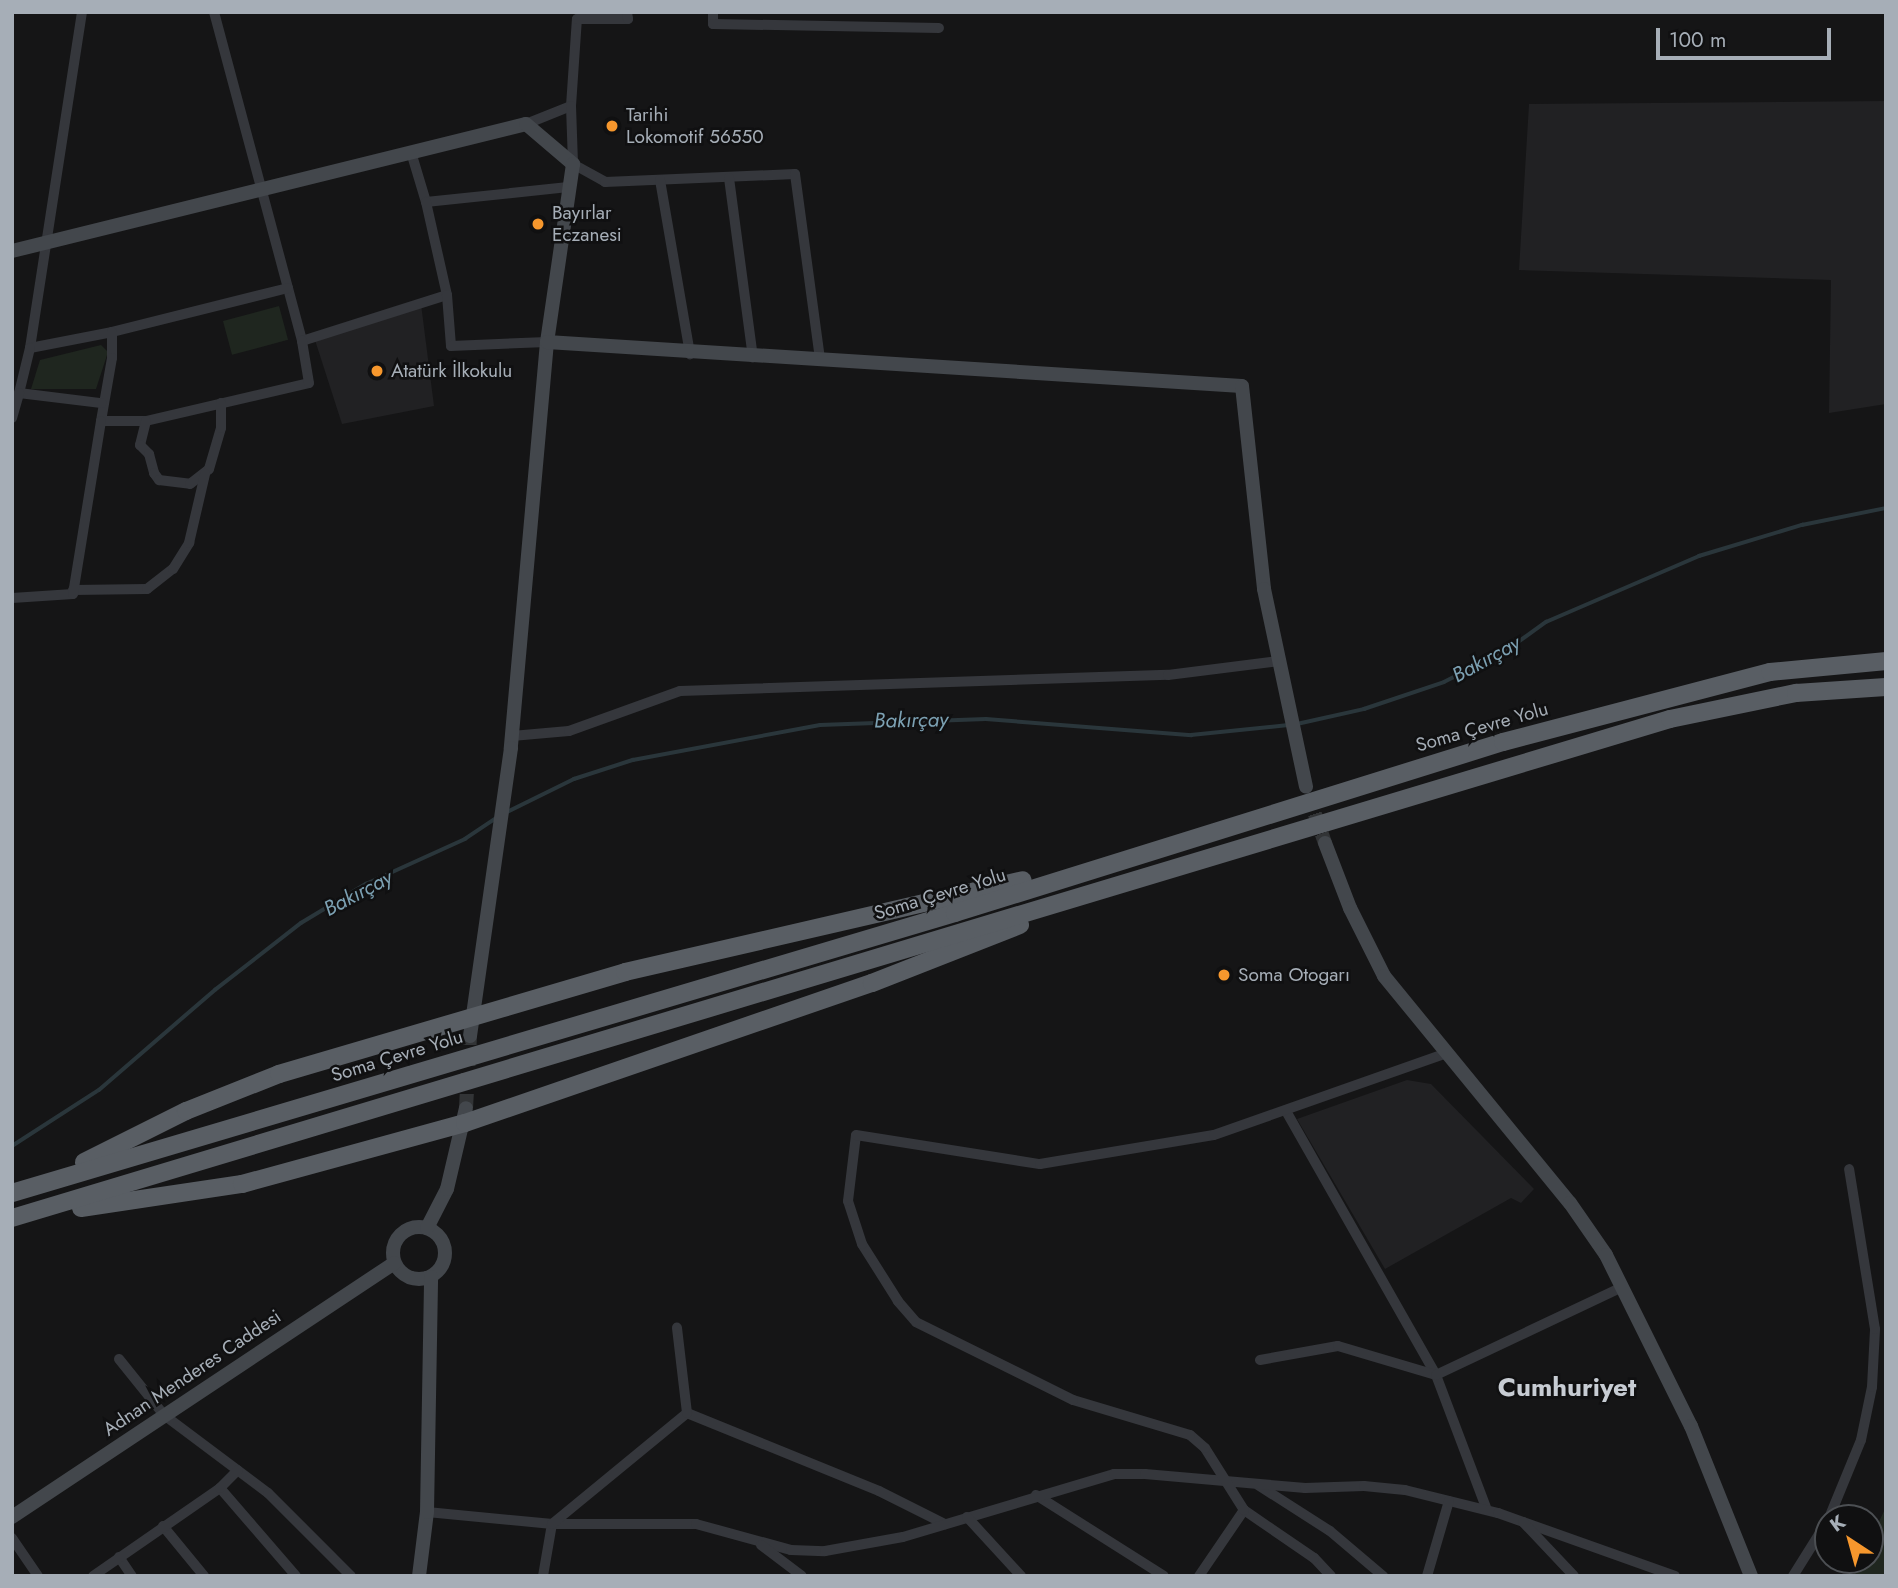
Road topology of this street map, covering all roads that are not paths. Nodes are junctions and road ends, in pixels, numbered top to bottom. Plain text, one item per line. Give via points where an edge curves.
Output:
1 (82, 12) edge
2 (214, 12) edge
3 (628, 12) edge
4 (713, 12) edge
5 (939, 28) dead end
6 (571, 106) junction
7 (526, 124) junction
8 (411, 152) junction
9 (573, 164) junction
10 (729, 178) junction
11 (660, 180) junction
12 (264, 186) junction
13 (568, 187) junction
14 (426, 202) junction
15 (47, 242) junction
16 (12, 251) edge
17 (288, 288) junction
18 (447, 295) junction
19 (111, 332) junction
20 (302, 341) junction
21 (547, 342) junction
22 (30, 348) junction
23 (690, 354) junction
24 (753, 357) junction
25 (820, 360) junction
26 (19, 393) junction
27 (101, 403) junction
28 (221, 403) junction
29 (12, 418) edge
30 (101, 421) junction
31 (146, 421) junction
32 (205, 474) junction
33 (73, 590) junction
34 (12, 598) edge
35 (1279, 661) junction
36 (1886, 662) edge
37 (1886, 687) edge
38 (512, 742) junction
39 (1306, 787) tunnel mouth
40 (1325, 842) tunnel mouth
41 (1135, 854) junction
42 (1145, 876) junction
43 (471, 1027) junction
44 (1444, 1054) junction
45 (1286, 1111) junction
46 (466, 1116) junction
47 (1849, 1170) dead end
48 (12, 1193) edge
49 (12, 1219) edge
50 (427, 1228) junction
51 (394, 1263) junction
52 (431, 1277) junction
53 (1622, 1287) junction
54 (677, 1328) dead end
55 (119, 1359) dead end
56 (1260, 1360) dead end
57 (1436, 1375) junction
58 (687, 1413) junction
59 (164, 1415) junction
60 (238, 1470) junction
61 (1225, 1481) junction
62 (1256, 1484) junction
63 (220, 1488) junction
64 (1036, 1495) junction
65 (1449, 1501) junction
66 (1835, 1504) edge
67 (1244, 1510) junction
68 (1487, 1510) junction
69 (427, 1512) junction
70 (12, 1517) edge
71 (967, 1517) junction
72 (1522, 1521) junction
73 (552, 1524) junction
74 (945, 1524) junction
75 (163, 1526) junction
76 (12, 1538) edge
77 (756, 1541) junction
78 (1814, 1543) edge
79 (119, 1558) junction
80 (38, 1576) edge
81 (93, 1576) edge
82 (132, 1576) edge
83 (204, 1576) edge
84 (296, 1576) edge
85 (351, 1576) edge
86 (419, 1576) edge
87 (543, 1576) edge
88 (802, 1576) edge
89 (1021, 1576) edge
90 (1164, 1576) edge
91 (1199, 1576) edge
92 (1331, 1576) edge
93 (1383, 1576) edge
94 (1427, 1576) edge
95 (1574, 1576) edge
96 (1675, 1576) edge
97 (1751, 1576) edge
98 (1793, 1576) edge

1 - 15 street
2 - 12 street
3 - 6 street via 628,19 577,19
4 - 5 street via 713,24
6 - 7 street
6 - 9 street
7 - 8 main road
7 - 9 main road
8 - 12 main road
8 - 14 street
9 - 11 street via 605,182
9 - 13 main road
10 - 11 street
10 - 24 street
10 - 25 street via 795,174
11 - 23 street
12 - 15 main road
12 - 17 street
13 - 14 street
13 - 21 main road
14 - 18 street
15 - 16 main road
15 - 22 street
17 - 19 street
17 - 20 street
18 - 20 street
18 - 21 street via 451,346
19 - 22 street
19 - 27 street via 112,358
20 - 28 street via 309,383
21 - 23 main road
21 - 38 main road
22 - 26 street
23 - 24 main road
24 - 25 main road
25 - 35 main road via 1242,386 1264,589
26 - 27 street
26 - 29 street
27 - 30 street
28 - 31 street
28 - 32 street via 221,428
30 - 31 street
30 - 33 street
31 - 32 street via 140,445 149,454 159,480 190,484
32 - 33 street via 189,543 173,569 147,589
33 - 34 street via 61,596
35 - 38 street via 1168,675 680,691 569,731
35 - 39 main road
36 - 41 highway, Soma Çevre Yolu via 1770,673 1699,688
37 - 42 highway via 1796,693 1670,719
38 - 43 main road
40 - 44 main road via 1371,953
41 - 43 highway via 625,972
41 - 48 highway, Soma Çevre Yolu via 955,913
42 - 46 highway via 872,983
42 - 49 highway
43 - 48 highway via 278,1074 186,1111
44 - 45 street
44 - 53 main road via 1570,1203
45 - 57 street
45 - 61 street via 1214,1135 1040,1164 856,1135 850,1167 848,1201 862,1244 916,1322 1073,1400 1190,1435 1205,1448
46 - 49 highway via 242,1184 137,1196
46 - 50 main road via 447,1189
47 - 66 street via 1875,1329 1872,1387 1861,1440
50 - 51 main road via 411,1228 397,1238
50 - 52 main road via 440,1237 446,1251 442,1266
51 - 52 main road via 406,1276
51 - 59 main road, Adnan Menderes Caddesi
52 - 69 main road
53 - 57 street
53 - 97 main road via 1691,1426
54 - 58 street
55 - 59 street
56 - 57 street via 1338,1346
57 - 68 street
58 - 73 street
58 - 74 street via 879,1491
59 - 60 street
59 - 70 main road, Adnan Menderes Caddesi
60 - 63 street
60 - 85 street via 268,1493
61 - 62 street
61 - 64 street via 1114,1474
61 - 67 street
62 - 65 street via 1305,1489 1364,1486
62 - 93 street via 1330,1531
63 - 75 street
63 - 84 street
64 - 71 street
64 - 90 street
65 - 68 street
65 - 94 street
67 - 91 street
67 - 92 street via 1314,1558
68 - 72 street
69 - 73 street
69 - 86 main road
71 - 74 street
71 - 89 street
72 - 95 street
72 - 96 street
73 - 77 street via 696,1524
73 - 87 street
74 - 77 street via 825,1552
75 - 79 street
75 - 83 street
76 - 80 street
77 - 88 street
78 - 98 street
79 - 81 street
79 - 82 street

